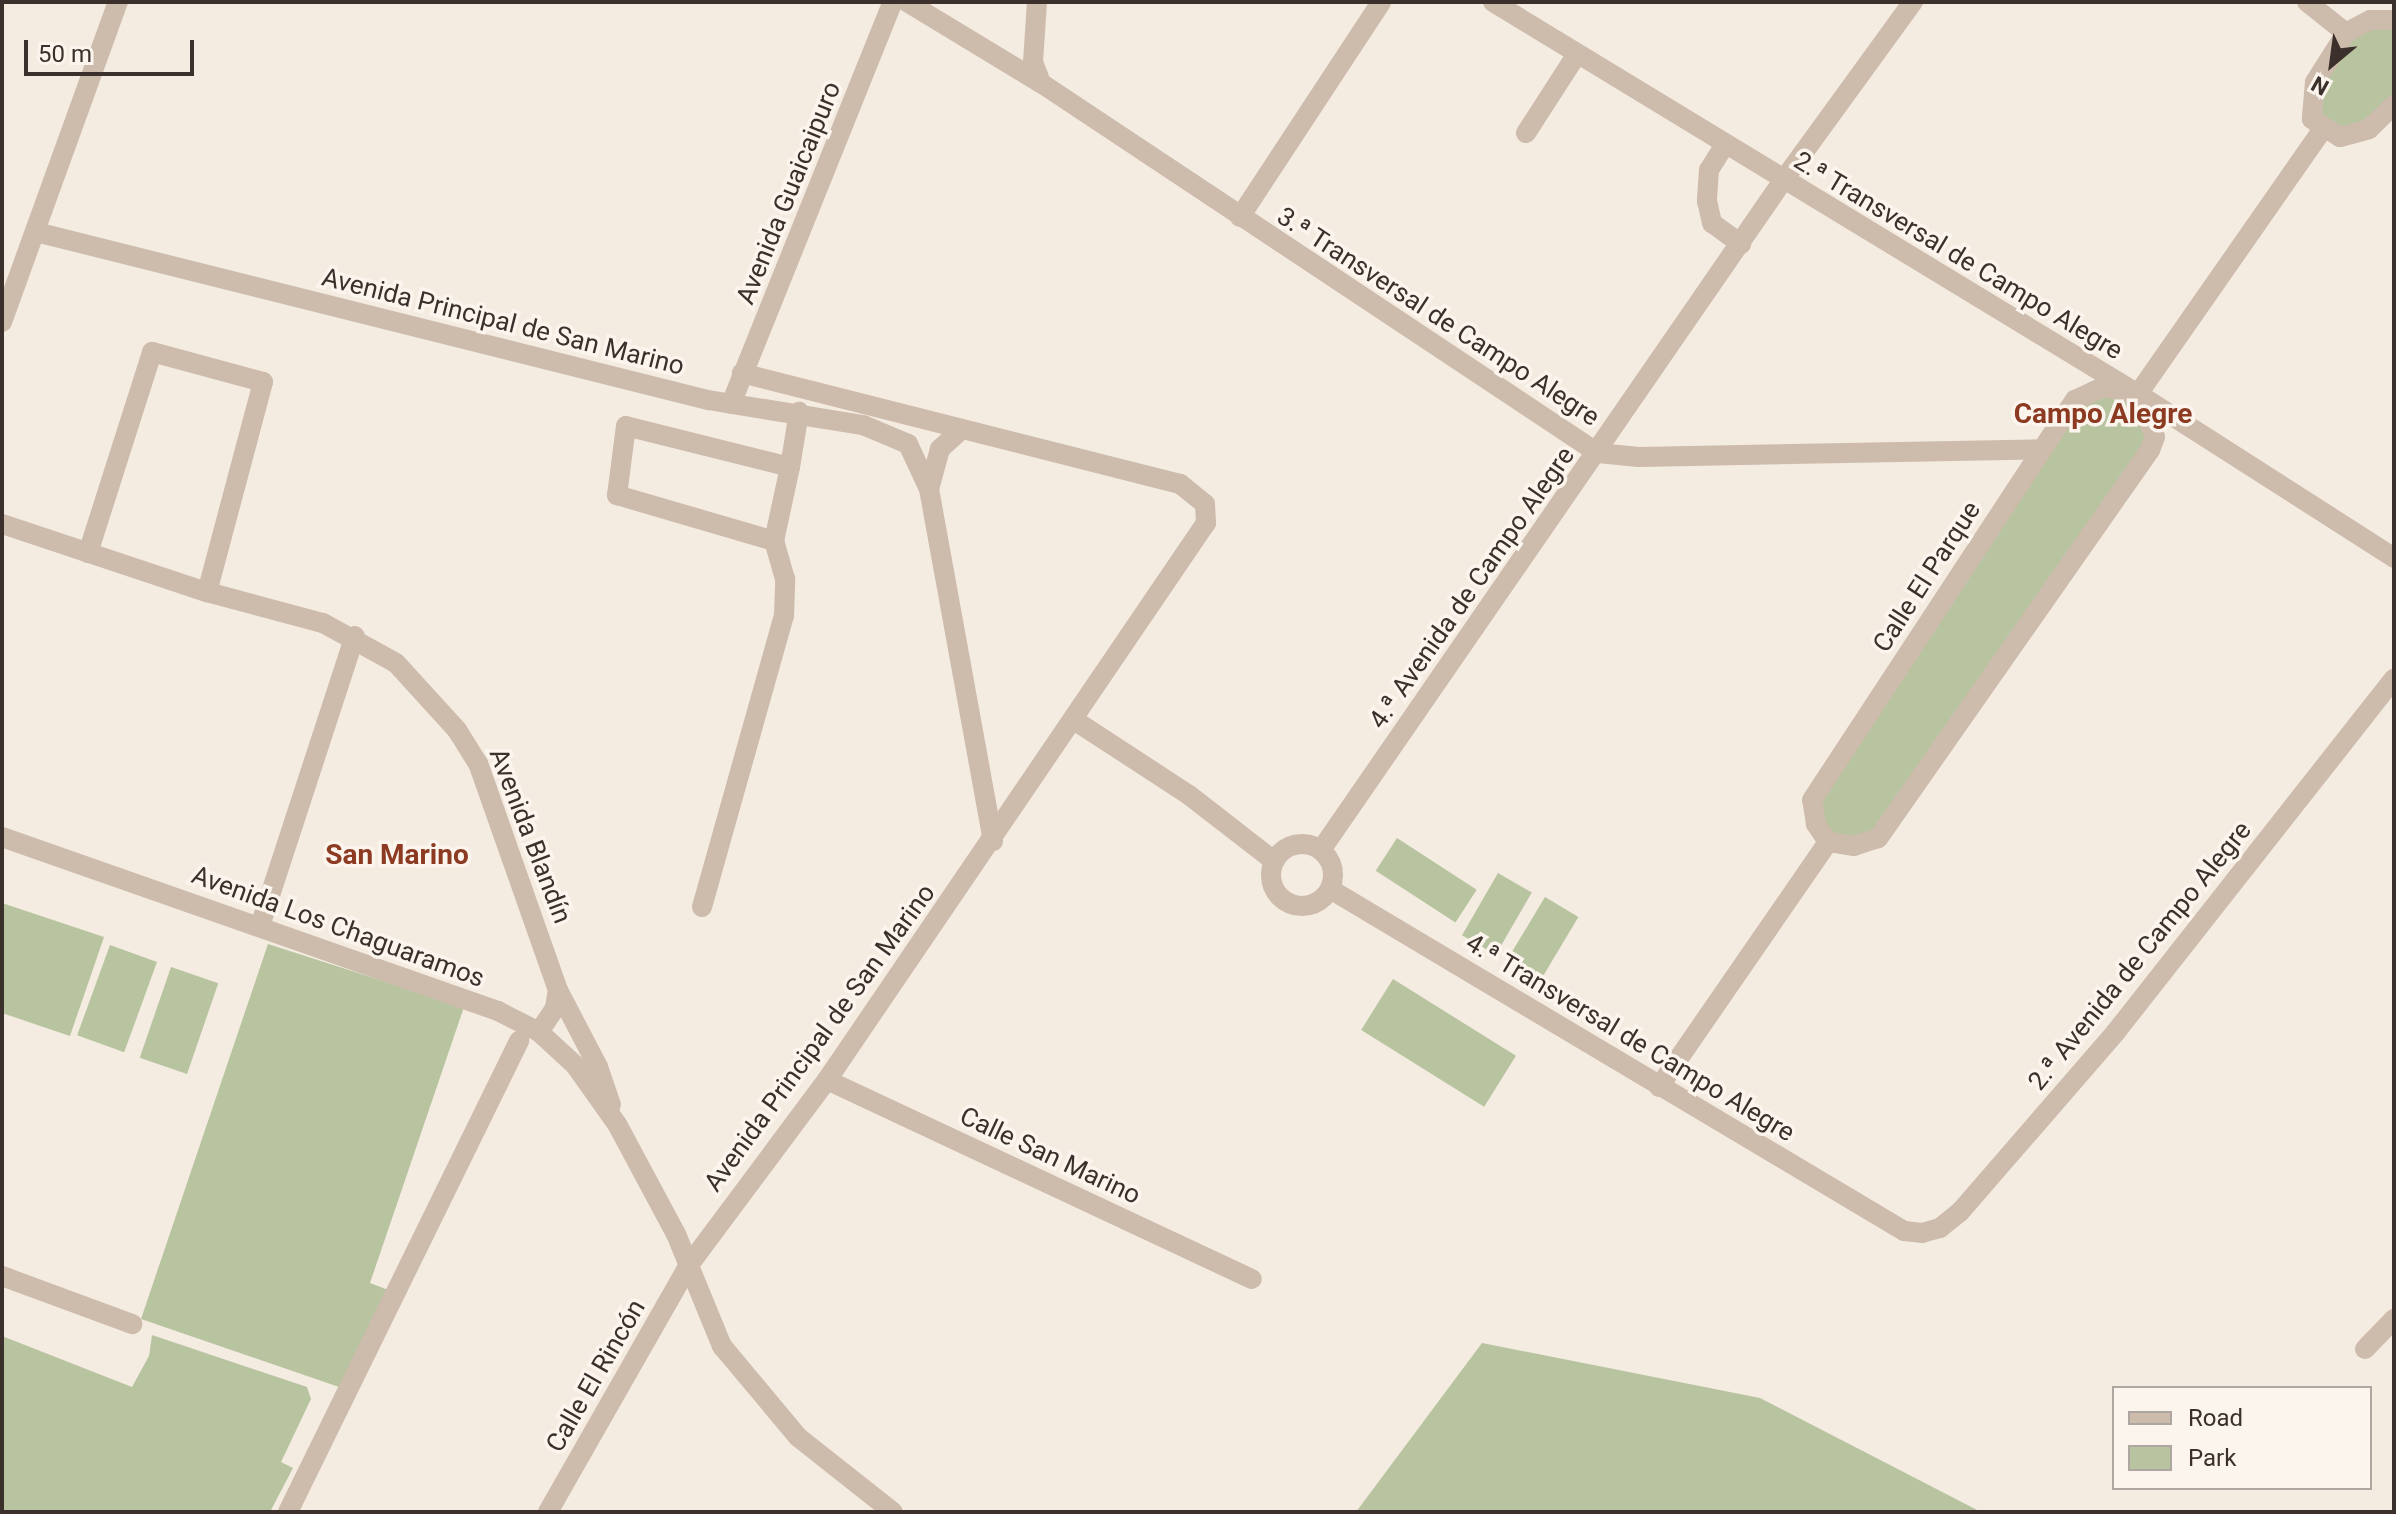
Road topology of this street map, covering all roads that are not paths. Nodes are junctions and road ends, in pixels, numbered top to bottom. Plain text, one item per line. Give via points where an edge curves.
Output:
1 (118, 2) edge
2 (893, 2) edge
3 (907, 2) edge
4 (1037, 2) edge
5 (1381, 2) edge
6 (1493, 2) edge
7 (1913, 2) edge
8 (2307, 2) edge
9 (2394, 20) edge
10 (2346, 33) junction
11 (1577, 54) junction
12 (1041, 83) junction
13 (2394, 105) edge
14 (2322, 130) junction
15 (1526, 133) dead end
16 (1724, 146) junction
17 (1782, 182) junction
18 (1240, 217) junction
19 (36, 232) junction
20 (1741, 244) junction
21 (2, 322) edge
22 (742, 373) junction
23 (2138, 394) junction
24 (731, 404) junction
25 (799, 412) junction
26 (962, 429) junction
27 (2041, 449) junction
28 (1598, 453) junction
29 (790, 467) junction
30 (929, 489) junction
31 (2, 524) edge
32 (774, 541) junction
33 (88, 553) junction
34 (2394, 558) edge
35 (207, 592) junction
36 (355, 636) junction
37 (2394, 679) edge
38 (1074, 720) junction
39 (2, 837) edge
40 (993, 841) junction
41 (1828, 842) junction
42 (1321, 850) junction
43 (1274, 861) junction
44 (1330, 889) junction
45 (702, 907) dead end
46 (260, 926) junction
47 (558, 990) junction
48 (539, 1032) junction
49 (519, 1041) dead end
50 (827, 1080) junction
51 (1659, 1087) junction
52 (617, 1124) junction
53 (1904, 1231) joint
54 (689, 1265) junction
55 (2, 1276) edge
56 (1252, 1279) dead end
57 (2394, 1319) edge
58 (132, 1324) dead end
59 (2365, 1349) dead end
60 (288, 1512) edge
61 (548, 1512) edge
62 (893, 1512) edge

1 - 19 street
2 - 22 street, Avenida Guaicaipuro
3 - 12 street, 3.ª Transversal de Campo Alegre
4 - 12 street via 1033,62
5 - 18 street
6 - 11 street, 2.ª Transversal de Campo Alegre
7 - 17 street, 4.ª Avenida de Campo Alegre
8 - 10 street
9 - 10 street via 2370,20
10 - 14 street via 2315,82 2312,119
11 - 15 street
11 - 16 street, 2.ª Transversal de Campo Alegre
12 - 18 street, 3.ª Transversal de Campo Alegre
13 - 14 street via 2355,134 2340,137
14 - 23 street
16 - 17 street, 2.ª Transversal de Campo Alegre
16 - 20 street via 1709,170 1707,201 1712,223
17 - 20 street, 4.ª Avenida de Campo Alegre
17 - 23 street, 2.ª Transversal de Campo Alegre
18 - 28 street, 3.ª Transversal de Campo Alegre
19 - 21 street
19 - 24 street, Avenida Principal de San Marino
20 - 28 street, 4.ª Avenida de Campo Alegre
22 - 24 street, Avenida Guaicaipuro
22 - 26 street, Avenida Principal de San Marino
23 - 27 street, Calle El Parque via 2089,390 2075,400
23 - 34 street, 2.ª Transversal de Campo Alegre
23 - 41 street via 2155,437 2141,463 1878,838 1854,846
24 - 25 street, Avenida Principal de San Marino
25 - 29 street
25 - 30 street, Avenida Principal de San Marino via 899,437 915,452
26 - 30 street, Avenida Principal de San Marino via 940,449
26 - 38 street, Avenida Principal de San Marino via 1180,484 1205,504 1206,523 1198,540
27 - 28 street, 3.ª Transversal de Campo Alegre via 1639,457
27 - 41 street, Calle El Parque via 1812,800 1811,812
28 - 42 street, 4.ª Avenida de Campo Alegre
29 - 32 street
29 - 32 street via 626,426 617,495
30 - 40 street, Avenida Principal de San Marino
31 - 33 street, Avenida Blandín
32 - 45 street via 785,579 784,616
33 - 35 street, Avenida Blandín
33 - 35 street via 152,352 263,382
35 - 36 street, Avenida Blandín
36 - 46 street
36 - 47 street, Avenida Blandín via 396,663 430,697 478,763
37 - 53 street, 2.ª Avenida de Campo Alegre via 2115,1033 1960,1212 1940,1228
38 - 40 street, Avenida Principal de San Marino
38 - 43 street via 1189,795
39 - 46 street, Avenida Los Chaguaramos
40 - 50 street, Avenida Principal de San Marino
41 - 51 street
42 - 43 street via 1295,845
42 - 44 street via 1333,872
43 - 44 street via 1271,880 1289,903 1308,906
44 - 51 street, 4.ª Transversal de Campo Alegre
46 - 48 street, Avenida Los Chaguaramos via 498,1011
47 - 48 street via 555,1008
47 - 52 street, Avenida Blandín via 598,1067
48 - 52 street, Avenida Los Chaguaramos via 575,1065
49 - 60 street
50 - 54 street, Avenida Principal de San Marino
50 - 56 street, Calle San Marino
51 - 53 street, 4.ª Transversal de Campo Alegre
52 - 54 street
54 - 61 street, Calle El Rincón
54 - 62 street via 722,1346 756,1392 798,1437
55 - 58 street
57 - 59 street

